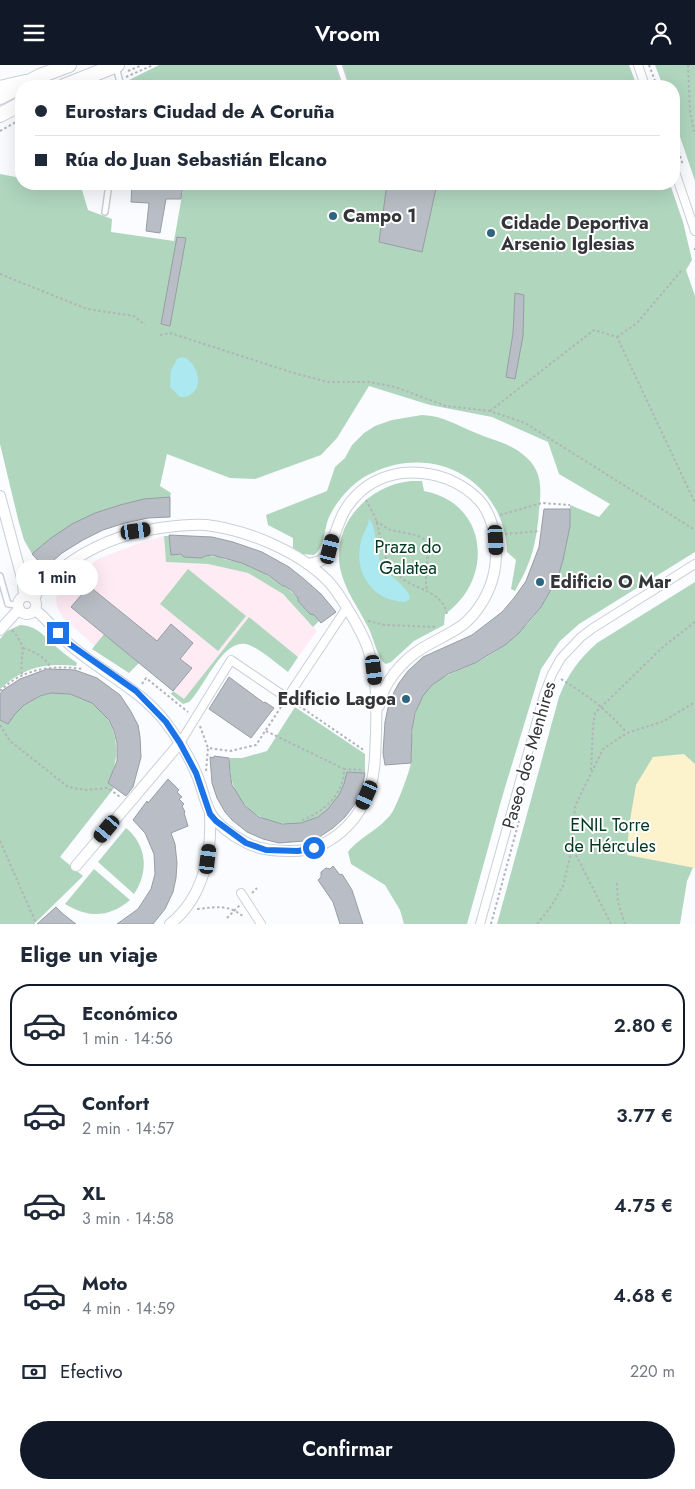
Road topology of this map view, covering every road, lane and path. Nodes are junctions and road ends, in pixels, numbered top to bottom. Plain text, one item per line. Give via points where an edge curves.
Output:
1 (70, 65) edge
2 (116, 65) edge
3 (153, 65) edge
4 (338, 65) edge
5 (638, 65) edge
6 (649, 65) edge
7 (688, 65) edge
8 (40, 76) junction
9 (24, 80) edge
10 (32, 80) edge
11 (79, 80) edge
12 (119, 80) joint
13 (344, 80) edge
14 (644, 80) edge
15 (655, 80) edge
16 (15, 82) edge
17 (0, 86) edge
18 (15, 89) edge
19 (0, 97) edge
20 (15, 107) edge
21 (0, 115) edge
22 (15, 122) edge
23 (0, 131) edge
24 (695, 135) edge
25 (680, 187) edge
26 (108, 190) edge
27 (105, 212) dead end
28 (695, 231) edge
29 (681, 271) dead end
30 (0, 274) edge
31 (145, 325) dead end
32 (160, 335) dead end
33 (617, 337) junction
34 (490, 411) junction
35 (0, 497) edge
36 (365, 497) dead end
37 (695, 503) edge
38 (570, 505) dead end
39 (497, 516) dead end
40 (376, 521) junction
41 (695, 530) edge
42 (540, 531) dead end
43 (503, 535) dead end
44 (695, 564) edge
45 (308, 565) junction
46 (0, 576) edge
47 (426, 590) junction
48 (24, 602) junction
49 (346, 609) junction
50 (35, 610) junction
51 (447, 616) dead end
52 (362, 619) dead end
53 (695, 622) edge
54 (438, 627) dead end
55 (4, 628) edge
56 (23, 648) junction
57 (50, 667) junction
58 (83, 669) dead end
59 (562, 674) dead end
60 (22, 675) junction
61 (557, 682) dead end
62 (566, 682) dead end
63 (140, 687) dead end
64 (0, 690) edge
65 (287, 698) junction
66 (695, 702) edge
67 (600, 706) junction
68 (196, 718) junction
69 (376, 724) junction
70 (0, 725) edge
71 (265, 731) junction
72 (627, 733) junction
73 (180, 743) junction
74 (208, 748) junction
75 (368, 753) dead end
76 (344, 769) junction
77 (362, 770) dead end
78 (591, 772) junction
79 (206, 774) dead end
80 (126, 801) dead end
81 (210, 814) junction
82 (520, 818) dead end
83 (302, 820) dead end
84 (0, 841) edge
85 (572, 847) junction
86 (76, 866) dead end
87 (617, 883) dead end
88 (240, 893) dead end
89 (185, 910) junction
90 (249, 921) dead end
91 (36, 923) edge
92 (170, 924) edge
93 (261, 924) edge
94 (480, 924) edge
95 (491, 924) edge
96 (537, 924) edge
97 (611, 924) edge
98 (625, 924) edge

1 - 8 main road
2 - 11 main road
2 - 12 lane
3 - 12 path
4 - 13 lane
5 - 14 street
6 - 15 path
7 - 24 path via 690,112
8 - 9 street
8 - 10 main road
16 - 17 street
18 - 19 main road
20 - 21 main road
22 - 23 path
25 - 28 street
26 - 27 lane
29 - 33 path via 636,323
30 - 31 path via 87,309 134,316
32 - 34 path via 170,333 328,382 370,382 395,387 446,406
33 - 34 path via 594,330
33 - 37 path
34 - 41 path via 525,423
35 - 48 street via 23,583
36 - 40 path
38 - 39 path via 542,503
40 - 47 path via 381,545 390,565 412,585
40 - 47 path via 390,530 424,539
42 - 43 path
44 - 94 street, Paseo dos Menhires via 593,628 561,658 544,695
45 - 48 street via 266,541 207,525 181,525 136,531 79,555 43,582
45 - 49 street via 328,582
45 - 69 street via 326,557 342,513 351,501 362,490 390,476 425,472 450,481 479,501 486,512 496,540 496,556 485,598 464,624 420,649 398,669 380,702
46 - 48 lane via 8,604
47 - 51 path via 444,604
48 - 50 street via 37,604
48 - 50 street via 22,613
48 - 55 street
49 - 65 street
49 - 69 street via 367,645 374,670
50 - 73 street via 68,643 136,691 166,722
52 - 54 path via 386,625
53 - 67 path via 664,646
55 - 56 path via 17,636
56 - 57 path via 46,659
56 - 60 path
57 - 58 path
57 - 60 path
59 - 61 path
60 - 64 path
62 - 67 path
63 - 68 path via 146,678
65 - 68 street via 231,660
65 - 71 path
65 - 75 path
66 - 72 path via 664,721
67 - 72 path
67 - 78 path via 592,727
68 - 73 street
68 - 74 path
69 - 81 street via 371,785 356,816 330,841 298,851 266,850 246,843
70 - 80 path via 10,741 68,787 85,791 108,788
71 - 74 path via 256,745 230,751
71 - 76 path
72 - 78 path via 603,749
73 - 81 street via 196,773
73 - 86 street
74 - 79 path
76 - 77 path
76 - 83 path via 340,787 332,799 317,813
78 - 85 path via 575,806
81 - 89 street via 208,859 200,883
82 - 95 path
84 - 91 path
85 - 96 path via 563,886
85 - 97 path
87 - 98 path via 618,903
88 - 93 street
89 - 90 path via 222,906 235,910
89 - 92 street

